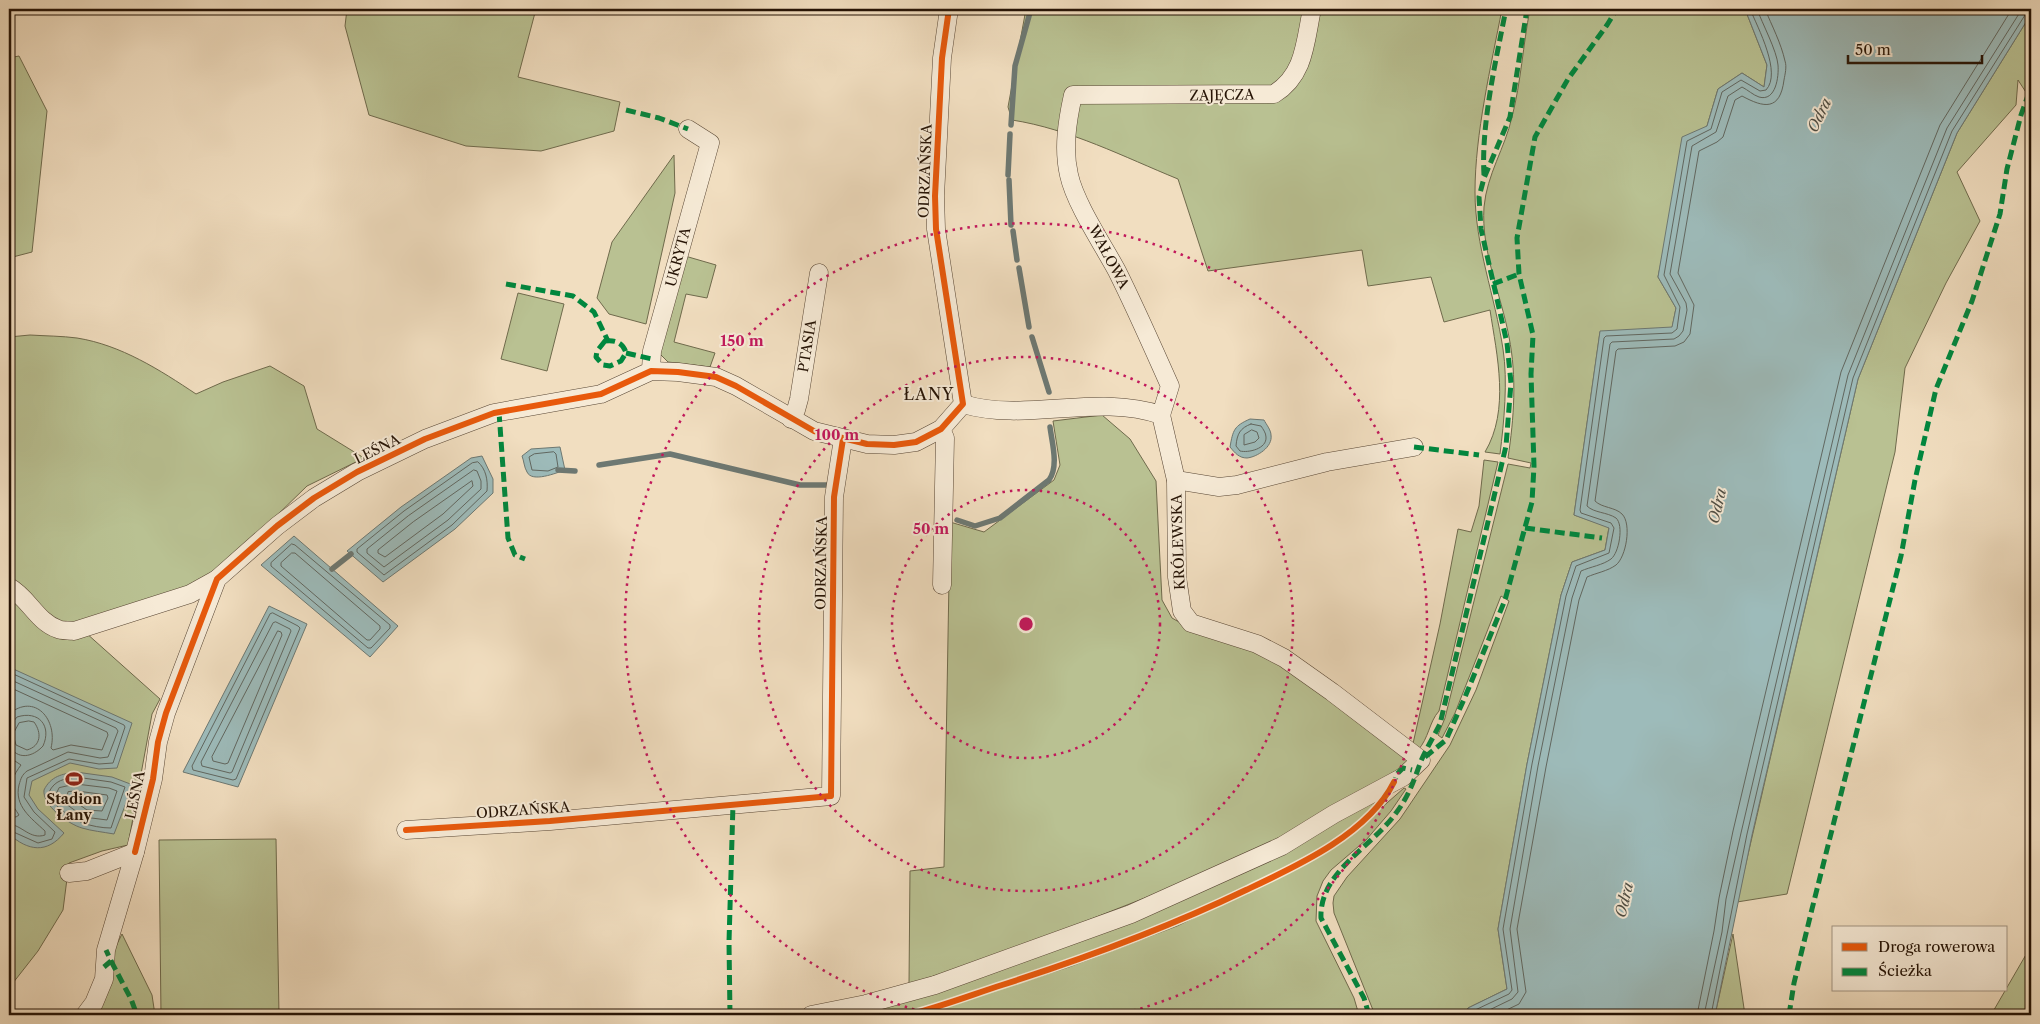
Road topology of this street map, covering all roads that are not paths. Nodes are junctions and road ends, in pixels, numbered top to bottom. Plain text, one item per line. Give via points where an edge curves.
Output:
1 (949, 9) edge
2 (1312, 9) edge
3 (1073, 96) joint
4 (688, 129) dead end
5 (818, 273) dead end
6 (651, 371) junction
7 (963, 404) junction
8 (1161, 415) junction
9 (791, 419) junction
10 (941, 429) junction
11 (843, 439) junction
12 (1414, 447) dead end
13 (1176, 480) junction
14 (217, 579) junction
15 (942, 585) dead end
16 (9, 588) edge
17 (406, 830) dead end
18 (135, 852) junction
19 (69, 873) dead end
20 (85, 1015) edge
21 (811, 1015) edge

1 - 7 street, ODRZAŃSKA via 942,58 936,229
2 - 3 street, ZAJĘCZA via 1297,73 1286,87 1274,94
3 - 8 street, WAŁOWA via 1067,123 1069,176 1077,198 1124,284 1170,386
4 - 6 street, UKRYTA via 710,143 652,351
5 - 9 street, PTASIA via 799,399
6 - 9 street, LEŚNA via 716,377
6 - 14 street, LEŚNA via 601,394 494,413 425,439 357,472 314,498 276,526
7 - 8 street via 1005,411 1117,405
7 - 10 street
8 - 13 street, KRÓLEWSKA
9 - 11 street, LEŚNA via 814,431
10 - 11 street via 916,442 876,444
10 - 15 street via 945,438
11 - 17 street, ODRZAŃSKA via 834,496 831,796 550,821
12 - 13 street, KRÓLEWSKA via 1327,462 1237,485 1218,487
13 - 21 street, KRÓLEWSKA via 1177,577 1182,611 1191,623 1233,635 1284,658 1422,760 1403,777 1282,846 1131,914 935,985
14 - 16 street via 190,594 74,631 58,629
14 - 18 street, LEŚNA via 166,713
18 - 19 street via 87,871
18 - 20 street, LEŚNA via 111,929 104,979

